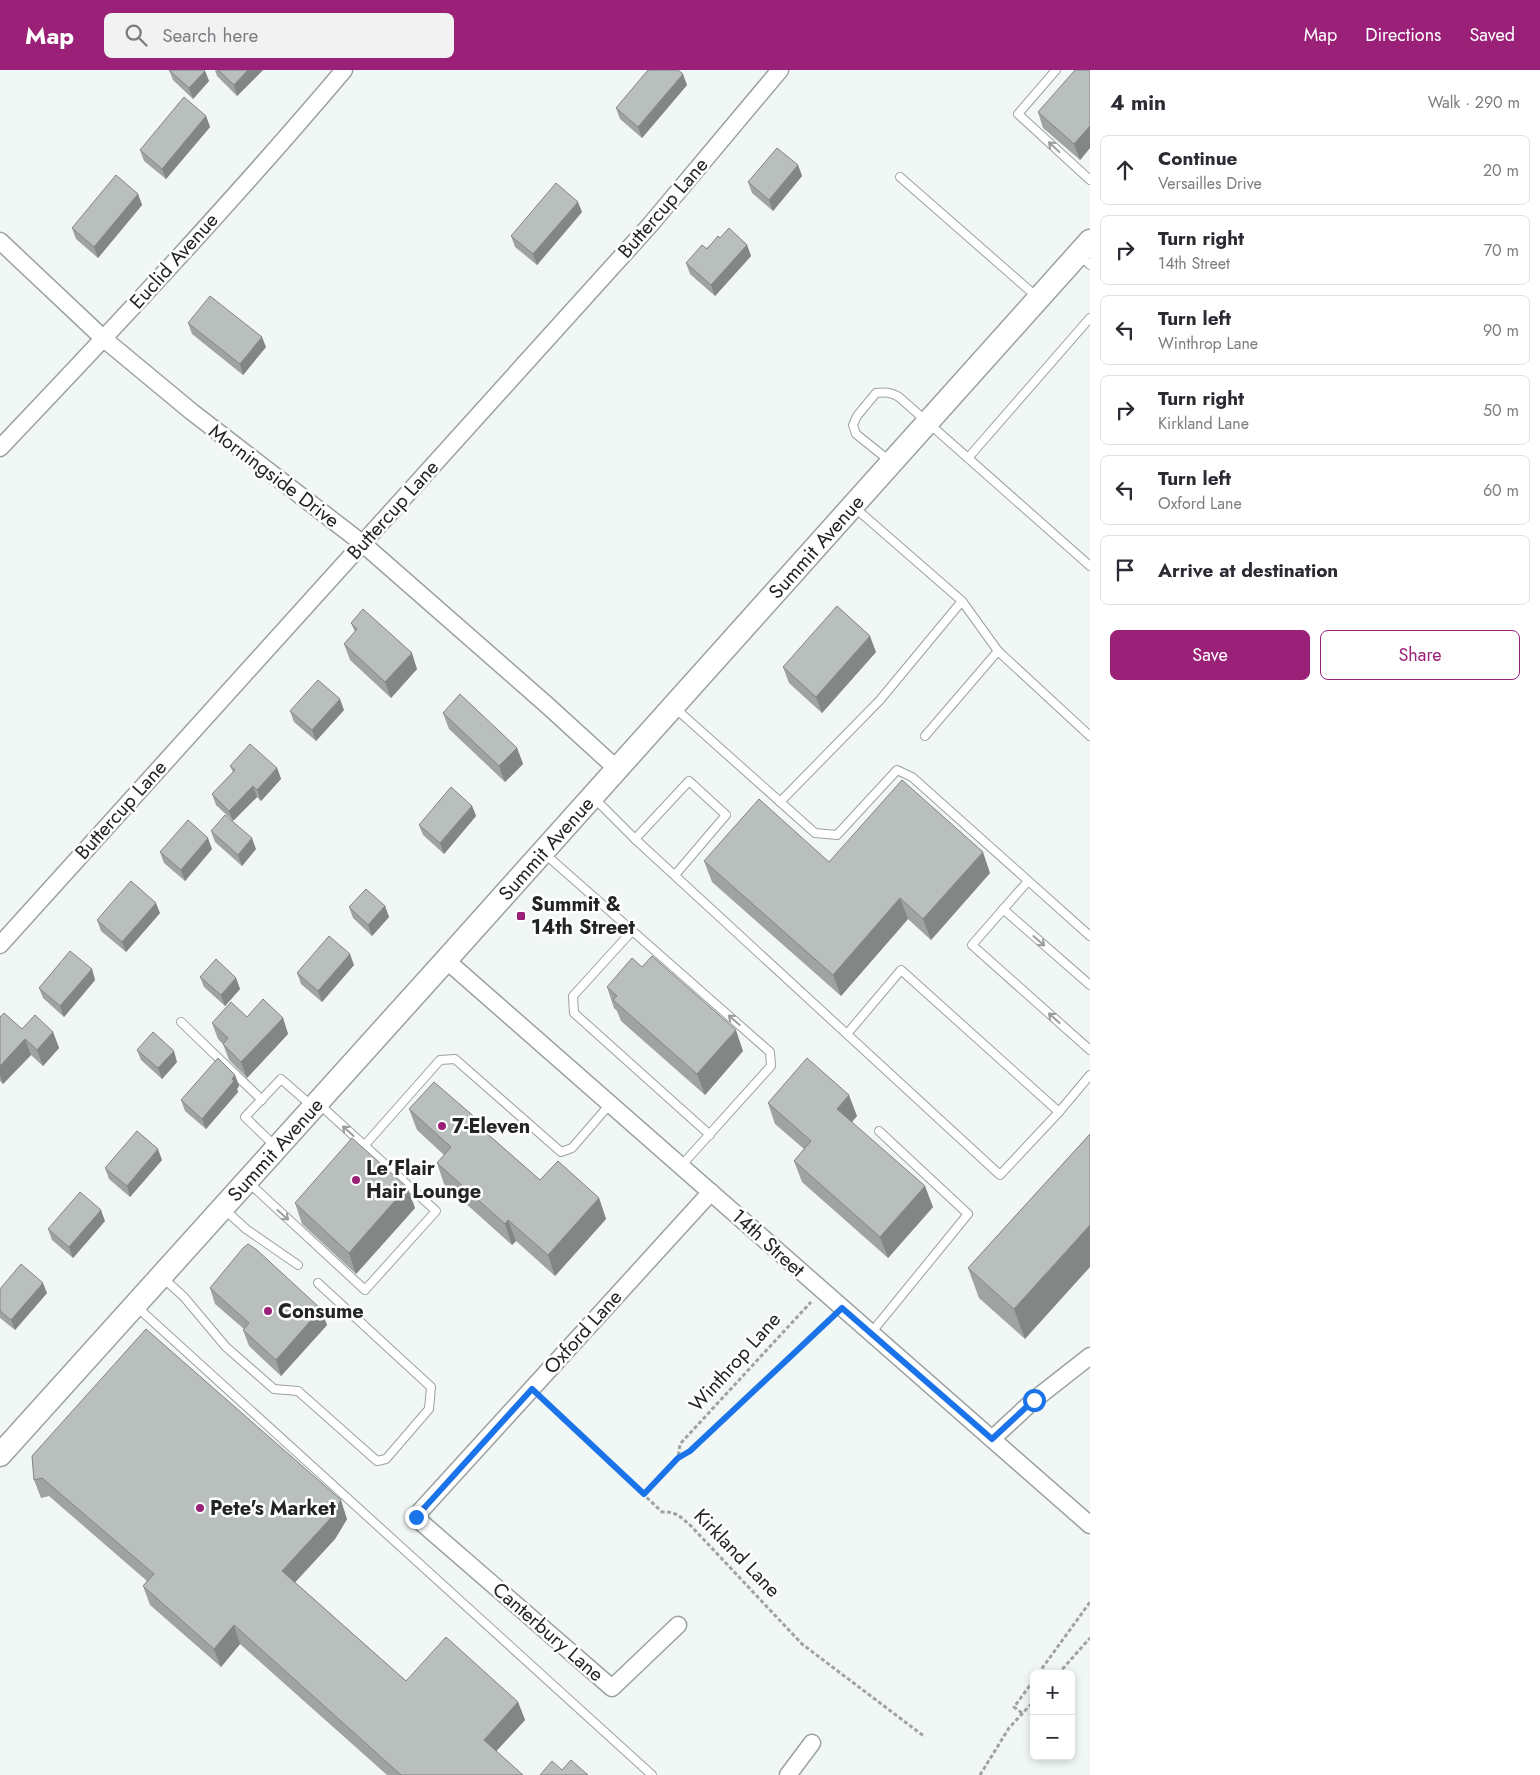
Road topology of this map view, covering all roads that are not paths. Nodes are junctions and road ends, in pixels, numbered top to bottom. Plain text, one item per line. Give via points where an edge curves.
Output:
1 (344, 70) edge
2 (780, 70) edge
3 (1056, 70) edge
4 (900, 177) dead end
5 (1090, 180) edge
6 (0, 240) edge
7 (1086, 253) edge
8 (1039, 299) junction
9 (1090, 318) edge
10 (104, 339) junction
11 (928, 422) junction
12 (0, 448) edge
13 (968, 458) junction
14 (891, 463) junction
15 (853, 506) junction
16 (362, 543) junction
17 (1090, 566) edge
18 (962, 601) junction
19 (998, 652) junction
20 (673, 707) junction
21 (925, 736) dead end
22 (1090, 736) edge
23 (617, 769) junction
24 (592, 797) junction
25 (780, 802) junction
26 (635, 839) junction
27 (543, 852) junction
28 (674, 875) junction
29 (1028, 881) junction
30 (1003, 909) junction
31 (632, 930) junction
32 (1090, 936) edge
33 (0, 945) edge
34 (446, 960) junction
35 (1090, 985) edge
36 (181, 1022) dead end
37 (847, 1034) junction
38 (1090, 1050) edge
39 (1090, 1075) edge
40 (262, 1100) junction
41 (610, 1104) junction
42 (315, 1105) junction
43 (1059, 1112) junction
44 (879, 1131) dead end
45 (710, 1135) junction
46 (364, 1146) junction
47 (277, 1148) junction
48 (681, 1166) junction
49 (247, 1182) junction
50 (711, 1192) junction
51 (222, 1208) junction
52 (298, 1265) dead end
53 (161, 1276) junction
54 (318, 1284) dead end
55 (135, 1305) junction
56 (871, 1333) junction
57 (1090, 1356) edge
58 (992, 1439) junction
59 (0, 1454) edge
60 (416, 1517) joint
61 (1090, 1525) edge
62 (678, 1625) dead end
63 (812, 1743) dead end
64 (652, 1775) edge
65 (788, 1775) edge

1 - 10 street, Euclid Avenue via 294,130
2 - 16 street, Buttercup Lane via 650,225
5 -> 3 lane via 1018,114
4 - 8 lane
6 - 10 street, Morningside Drive
7 - 8 main road, Summit Avenue
8 - 11 main road, Summit Avenue
9 - 13 lane
10 - 12 street, Euclid Avenue
10 - 16 street, Morningside Drive via 192,412
11 - 13 lane
11 - 14 main road, Summit Avenue
11 - 14 lane via 892,393 876,393 853,425 856,434
13 - 17 lane
14 - 15 main road, Summit Avenue
15 - 18 lane
15 - 20 main road, Summit Avenue
16 - 23 street, Morningside Drive
16 - 33 street, Buttercup Lane
18 - 19 lane
18 - 25 lane via 880,700
19 - 21 lane
19 - 22 lane
20 - 23 main road, Summit Avenue
20 - 25 lane
23 - 24 main road, Summit Avenue
24 - 26 lane
24 - 27 main road, Summit Avenue
25 - 29 lane via 815,833 837,835 897,770 912,777
26 - 28 lane
26 - 28 lane via 689,781 726,815
27 - 31 lane
27 - 34 main road, Summit Avenue
28 - 37 lane
29 - 30 lane
29 - 32 lane
30 -> 35 lane
38 -> 30 lane via 972,945
31 - 45 lane via 573,996 574,1013
45 -> 31 lane via 771,1066 770,1052
34 - 41 street, 14th Street
34 - 42 main road, Summit Avenue
36 - 40 lane
37 - 43 lane via 1000,1175
37 - 43 lane via 901,970
39 - 43 lane
40 - 42 lane via 281,1079
40 - 47 lane via 245,1117
41 - 46 lane via 572,1148 561,1152 455,1059 440,1060
41 - 48 street, 14th Street
46 -> 42 lane
42 - 47 main road, Summit Avenue
44 - 56 lane via 968,1214
45 - 48 lane
49 -> 46 lane via 365,1290 436,1211
47 - 49 main road, Summit Avenue
48 - 50 street, 14th Street
49 - 51 main road, Summit Avenue
50 - 56 street, 14th Street
50 - 60 street, Oxford Lane
51 - 52 lane
51 - 53 main road, Summit Avenue
53 - 54 lane via 184,1297 226,1347 274,1389 298,1392 377,1461 386,1459 429,1409 431,1387
53 - 55 main road, Summit Avenue
55 - 59 main road, Summit Avenue
55 - 64 lane
56 - 58 street, 14th Street
57 - 58 street via 1034,1400
58 - 61 street, 14th Street
60 - 62 street, Canterbury Lane via 612,1688
63 - 65 street

